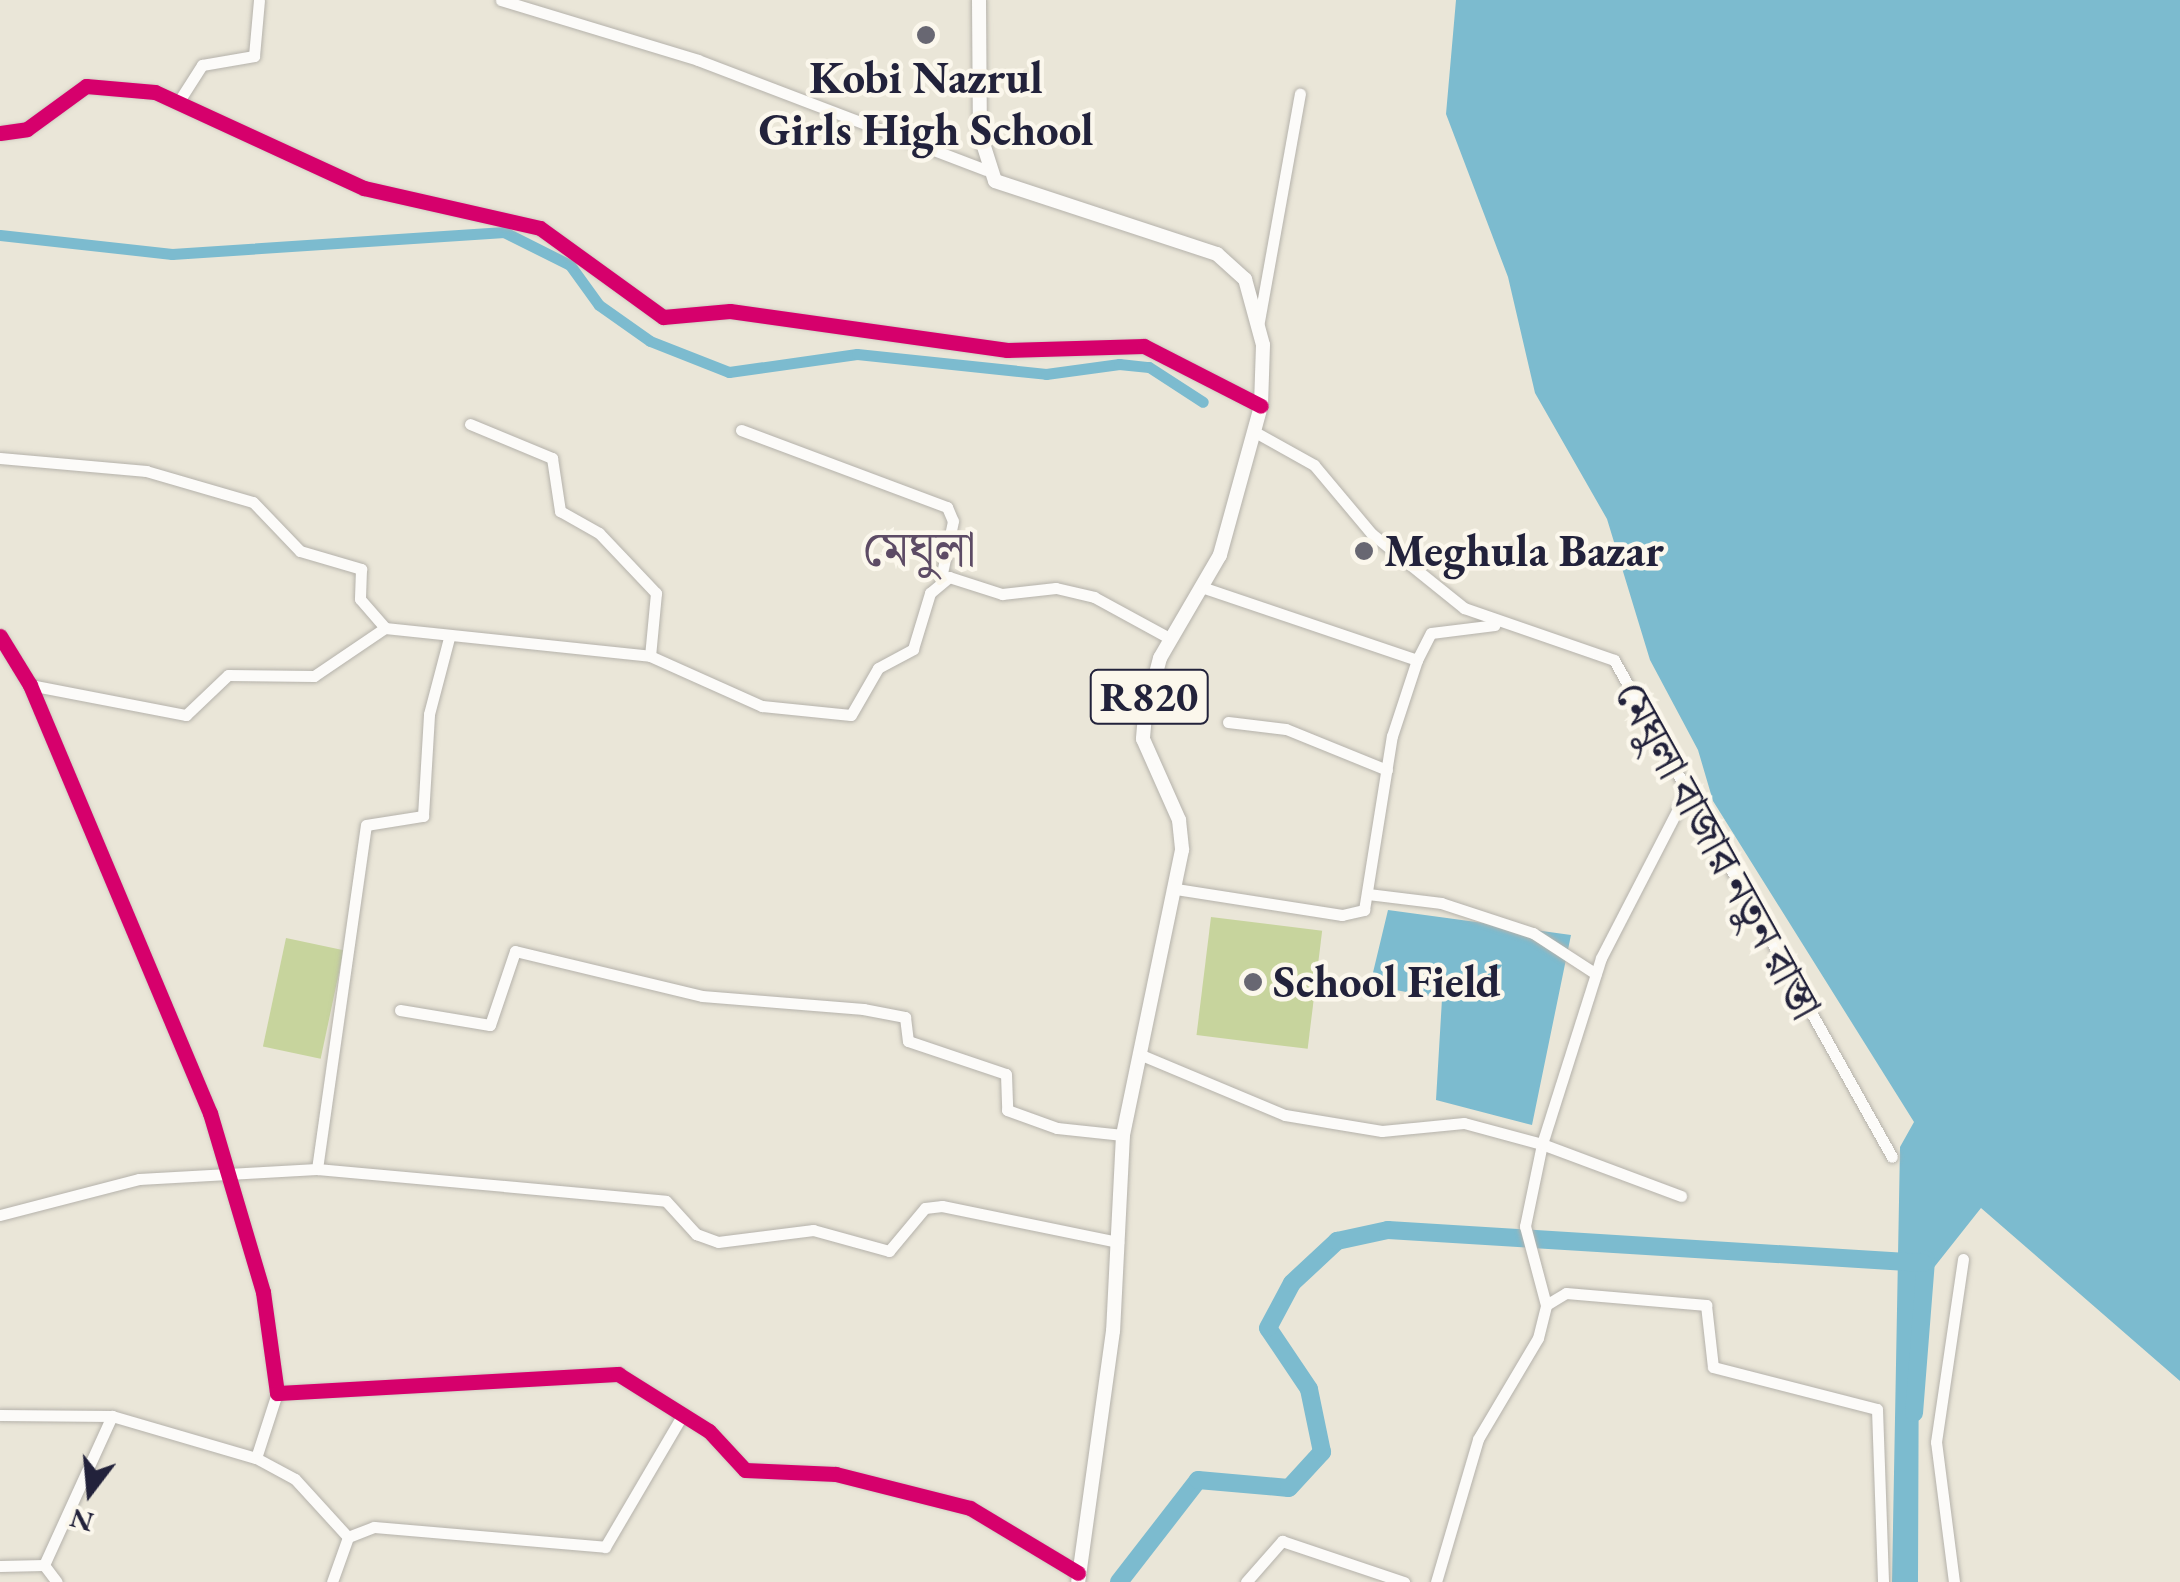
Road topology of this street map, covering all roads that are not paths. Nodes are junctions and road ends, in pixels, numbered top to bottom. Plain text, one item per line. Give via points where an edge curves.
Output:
1 (260, 0) edge
2 (501, 0) edge
3 (980, 0) edge
4 (1300, 94) dead end
5 (179, 101) junction
6 (0, 133) edge
7 (986, 170) junction
8 (1259, 321) junction
9 (1261, 406) junction
10 (470, 424) dead end
11 (741, 430) dead end
12 (1255, 432) junction
13 (0, 458) edge
14 (942, 578) junction
15 (1207, 589) junction
16 (1500, 625) junction
17 (384, 628) junction
18 (0, 636) edge
19 (449, 638) junction
20 (1171, 639) junction
21 (650, 656) junction
22 (1417, 660) junction
23 (30, 684) junction
24 (1228, 722) dead end
25 (1386, 770) junction
26 (1685, 794) junction
27 (1176, 888) junction
28 (1368, 894) junction
29 (1596, 974) junction
30 (400, 1010) dead end
31 (1139, 1054) junction
32 (1123, 1135) junction
33 (1542, 1144) junction
34 (1892, 1157) dead end
35 (229, 1169) junction
36 (318, 1169) junction
37 (1681, 1196) dead end
38 (0, 1215) edge
39 (1118, 1242) junction
40 (1963, 1259) dead end
41 (1546, 1304) junction
42 (276, 1394) junction
43 (683, 1414) junction
44 (0, 1415) edge
45 (112, 1416) junction
46 (256, 1458) junction
47 (348, 1536) junction
48 (44, 1565) junction
49 (0, 1566) edge
50 (1078, 1578) edge
51 (57, 1582) edge
52 (332, 1582) edge
53 (1246, 1582) edge
54 (1404, 1582) edge
55 (1436, 1582) edge
56 (1883, 1582) edge
57 (1954, 1582) edge

1 - 5 street via 254,56 202,65
2 - 7 street via 698,60
3 - 7 main road via 976,80
4 - 8 street
5 - 6 street via 86,86 27,129
5 - 9 street via 364,188 540,228 663,318 730,310 1007,350 1144,346
7 - 8 main road, R820 via 1010,189 1217,254 1245,279
8 - 9 main road, R820
9 - 12 main road, R820
10 - 21 street via 552,458 560,511 599,533 656,593
11 - 14 street via 947,507 953,521
12 - 15 main road, R820
12 - 16 street, মেঘুলা বাজার নতুন রাস্তা via 1314,465 1372,534 1444,594
13 - 17 street via 146,470 253,502 300,551 361,569 360,600
14 - 20 street via 1002,594 1056,588 1094,597
14 - 21 street via 914,649 878,668 858,713 762,706
15 - 20 main road, R820
15 - 22 street
16 - 22 street via 1431,634
16 - 26 street, মেঘুলা বাজার নতুন রাস্তা via 1614,660
17 - 19 street
17 - 23 street via 314,676 228,675 186,714
18 - 23 street
19 - 21 street
19 - 36 street via 428,714 422,816 366,826
20 - 27 main road, R820 via 1143,740 1179,820
22 - 25 street
23 - 35 street
24 - 25 street via 1286,729
25 - 28 street
26 - 29 street
26 - 34 street, মেঘুলা বাজার নতুন রাস্তা
27 - 28 street via 1342,915 1364,910
27 - 31 main road, R820
28 - 29 street via 1441,903 1533,933
29 - 33 street
30 - 32 street via 490,1025 515,951 702,996 864,1009 905,1018 908,1041 1006,1074 1007,1110 1057,1128
31 - 32 main road, R820
31 - 33 street via 1284,1114 1382,1131 1464,1124
32 - 39 main road, R820
33 - 37 street
33 - 41 street via 1525,1226 1536,1289
35 - 36 street
35 - 38 street via 139,1179
35 - 42 street via 264,1292
36 - 39 street via 666,1201 696,1234 718,1242 813,1230 889,1250 924,1208 942,1206
39 - 50 main road, R820
40 - 57 street via 1936,1442
41 - 55 street via 1538,1338 1478,1439
41 - 56 street via 1566,1293 1706,1305 1713,1367 1877,1409
42 - 43 street via 618,1374
42 - 46 street
43 - 47 street via 598,1550 374,1527
43 - 50 street via 745,1470 836,1474 970,1508
44 - 45 street
45 - 46 street
45 - 48 street
46 - 47 street via 295,1479
47 - 52 street
48 - 49 street
48 - 51 street
53 - 54 street via 1282,1541

